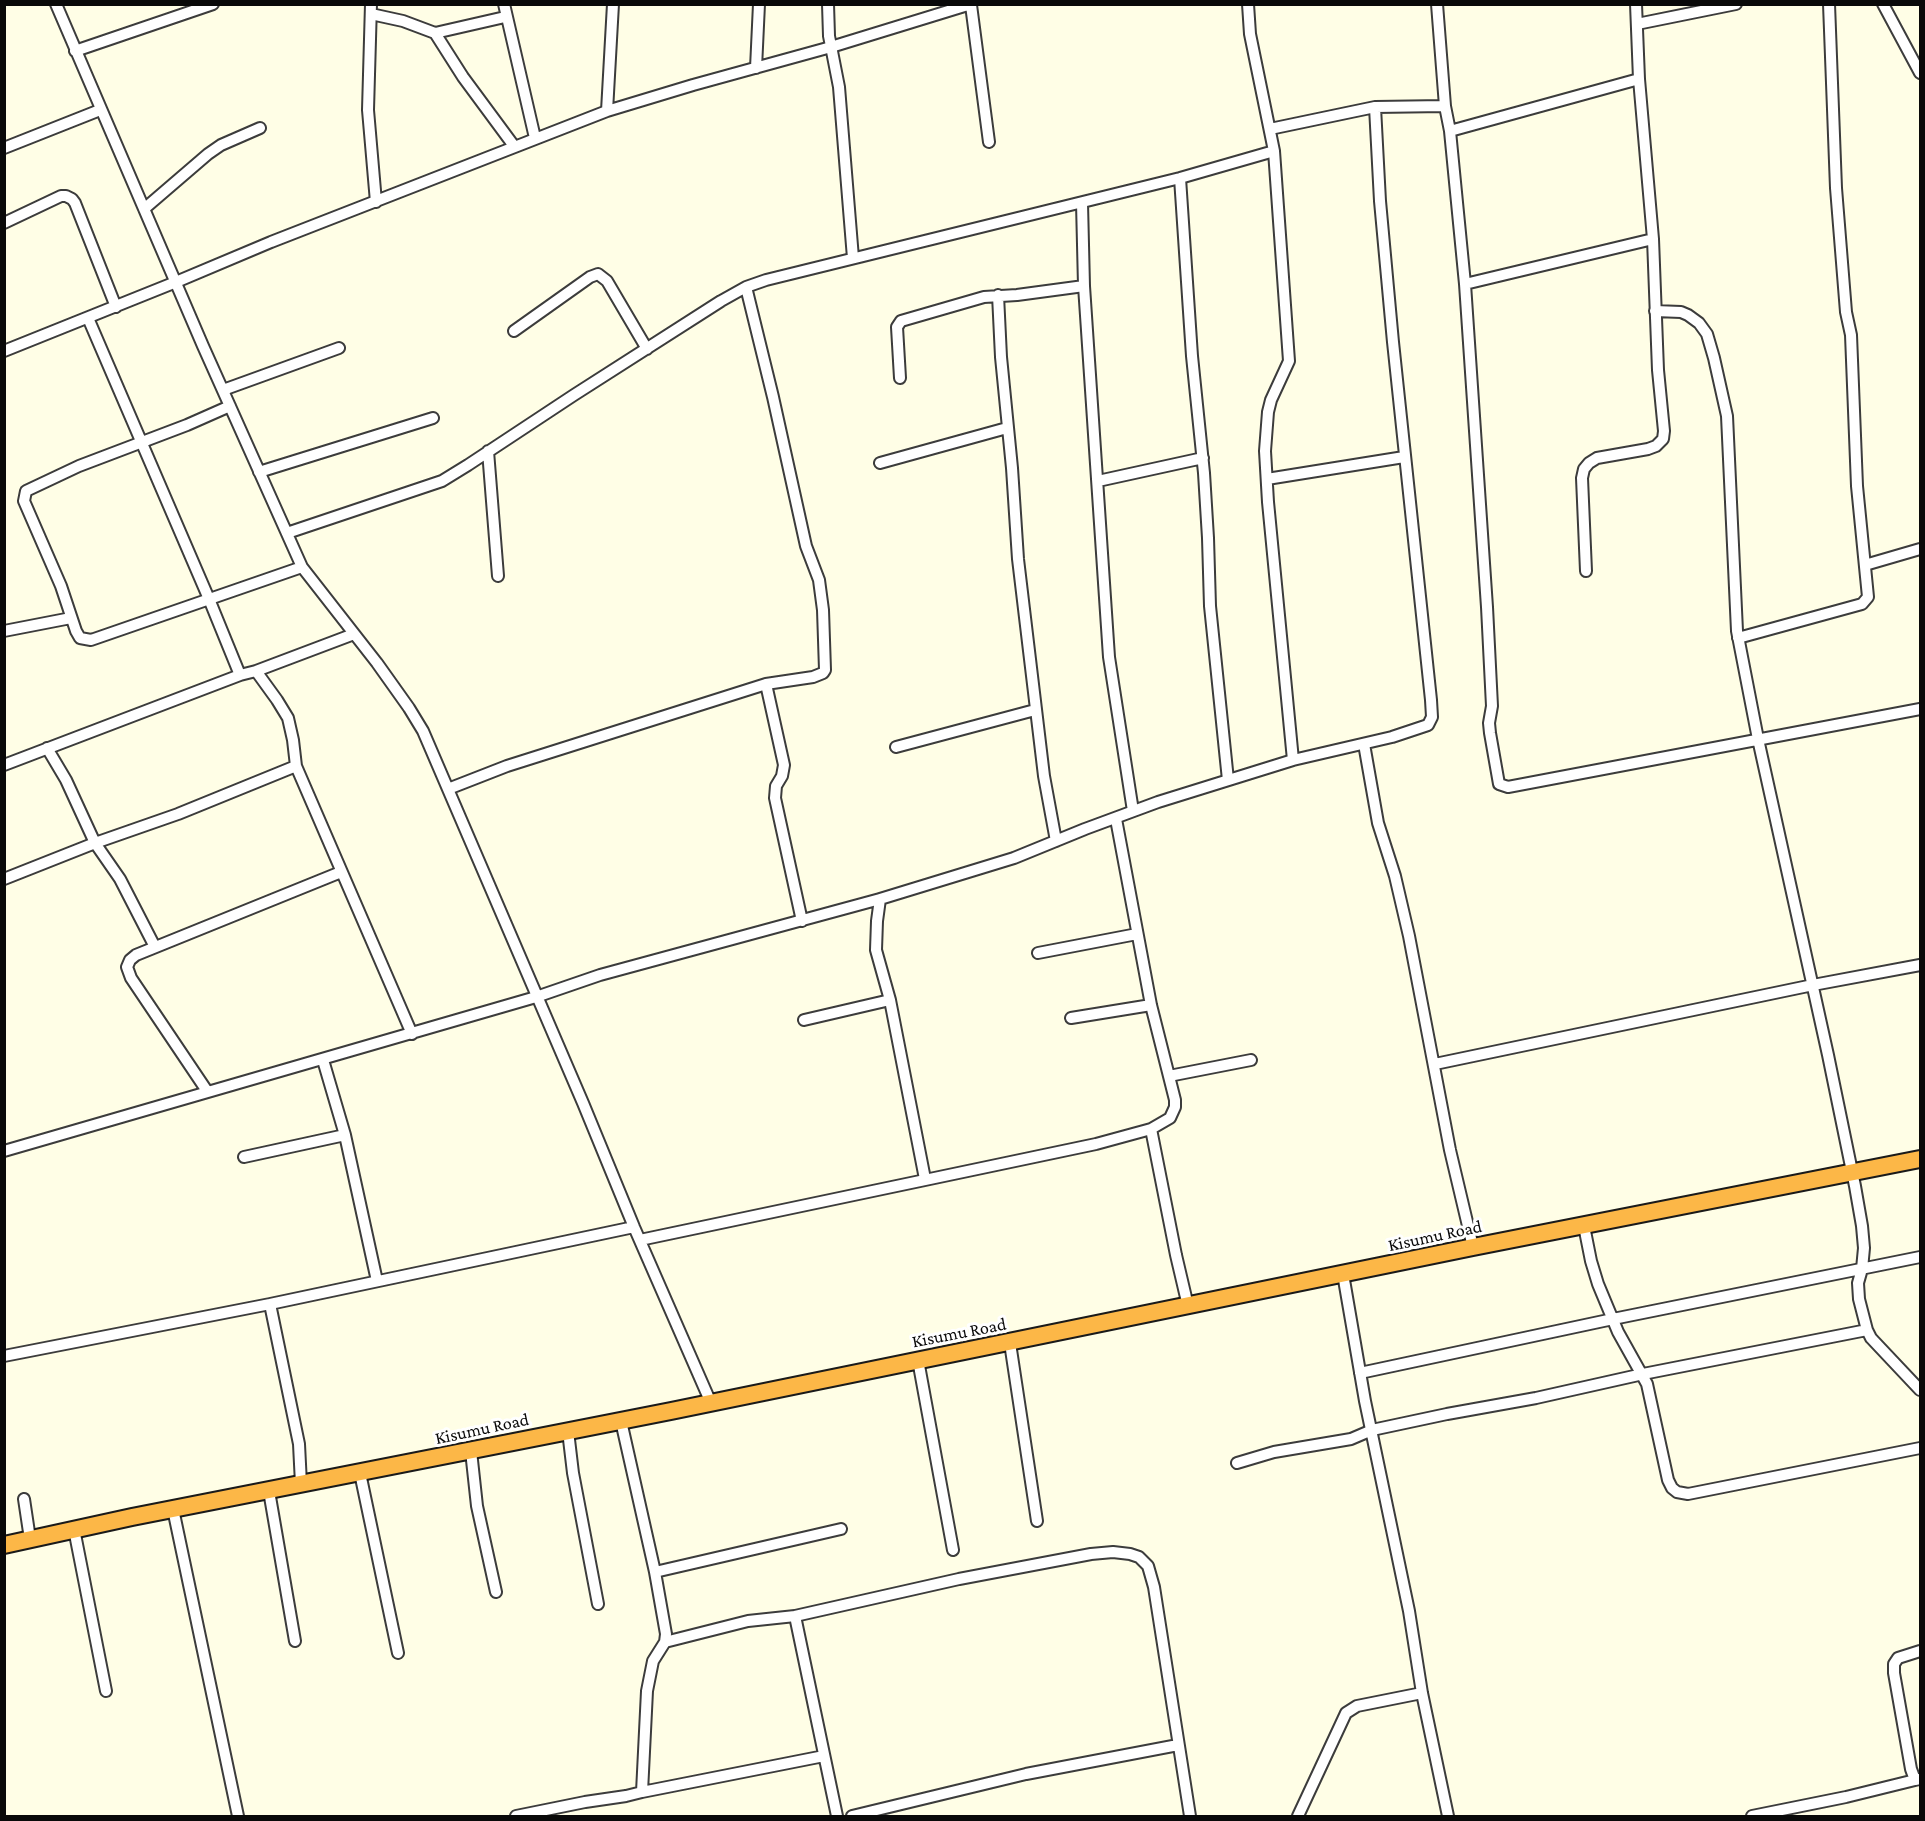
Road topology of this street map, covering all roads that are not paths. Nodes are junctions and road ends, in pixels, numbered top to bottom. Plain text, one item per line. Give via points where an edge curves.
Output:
1 (56, 4) edge
2 (213, 4) edge
3 (504, 4) edge
4 (613, 4) edge
5 (759, 4) edge
6 (828, 4) edge
7 (1248, 4) edge
8 (1437, 4) edge
9 (1636, 4) edge
10 (1736, 4) edge
11 (1828, 4) edge
12 (1883, 4) edge
13 (971, 5) edge
14 (370, 9) edge
15 (505, 17) junction
16 (1638, 24) junction
17 (435, 33) junction
18 (831, 47) junction
19 (75, 51) junction
20 (756, 68) junction
21 (1920, 73) edge
22 (1639, 78) junction
23 (1445, 106) junction
24 (1375, 107) junction
25 (100, 110) junction
26 (607, 111) junction
27 (260, 128) dead end
28 (1270, 129) junction
29 (1450, 131) junction
30 (535, 138) junction
31 (989, 142) dead end
32 (514, 146) junction
33 (5, 147) edge
34 (1274, 151) junction
35 (1180, 178) junction
36 (376, 202) junction
37 (1082, 203) junction
38 (144, 209) junction
39 (4, 223) edge
40 (1653, 238) junction
41 (853, 258) junction
42 (176, 282) junction
43 (1465, 284) junction
44 (1084, 286) junction
45 (746, 288) junction
46 (998, 295) junction
47 (116, 307) junction
48 (1655, 311) junction
49 (88, 318) junction
50 (514, 331) dead end
51 (339, 348) dead end
52 (647, 349) junction
53 (4, 351) edge
54 (900, 378) dead end
55 (223, 390) junction
56 (230, 406) junction
57 (433, 418) dead end
58 (1007, 428) junction
59 (141, 443) junction
60 (488, 451) junction
61 (1404, 457) junction
62 (1203, 458) junction
63 (879, 463) dead end
64 (259, 472) junction
65 (1267, 479) junction
66 (1098, 480) junction
67 (287, 533) junction
68 (1920, 549) edge
69 (1865, 565) junction
70 (302, 567) junction
71 (1586, 571) dead end
72 (498, 576) dead end
73 (209, 599) junction
74 (71, 618) junction
75 (4, 631) edge
76 (354, 634) junction
77 (1738, 638) junction
78 (256, 671) junction
79 (240, 675) junction
80 (766, 684) junction
81 (1920, 709) edge
82 (1035, 710) junction
83 (1758, 739) junction
84 (1364, 744) junction
85 (896, 747) dead end
86 (47, 748) junction
87 (1293, 760) junction
88 (4, 765) edge
89 (296, 766) junction
90 (1228, 780) junction
91 (448, 789) junction
92 (1133, 811) junction
93 (1116, 819) junction
94 (1056, 841) junction
95 (95, 843) junction
96 (341, 872) junction
97 (4, 879) edge
98 (880, 899) junction
99 (802, 921) junction
100 (1137, 934) junction
101 (155, 947) junction
102 (1038, 953) dead end
103 (1920, 965) edge
104 (1814, 985) junction
105 (536, 997) junction
106 (890, 1000) junction
107 (1151, 1005) junction
108 (1071, 1018) dead end
109 (804, 1020) dead end
110 (412, 1034) junction
111 (323, 1060) junction
112 (1251, 1060) dead end
113 (1435, 1064) junction
114 (1169, 1076) junction
115 (207, 1091) junction
116 (1151, 1129) junction
117 (345, 1135) junction
118 (4, 1151) edge
119 (244, 1156) dead end
120 (1920, 1159) edge
121 (1851, 1172) junction
122 (925, 1179) junction
123 (1584, 1226) junction
124 (634, 1227) junction
125 (640, 1240) junction
126 (1473, 1247) junction
127 (1920, 1257) edge
128 (1862, 1269) junction
129 (1343, 1274) junction
130 (377, 1281) junction
131 (270, 1304) junction
132 (1188, 1306) junction
133 (1613, 1319) junction
134 (1867, 1330) junction
135 (1010, 1343) junction
136 (4, 1356) edge
137 (918, 1360) junction
138 (1360, 1373) junction
139 (1642, 1374) junction
140 (1920, 1389) edge
141 (711, 1403) junction
142 (621, 1421) junction
143 (1372, 1430) junction
144 (568, 1431) junction
145 (1920, 1448) edge
146 (471, 1451) junction
147 (1237, 1462) dead end
148 (360, 1473) junction
149 (301, 1484) junction
150 (269, 1491) junction
151 (24, 1499) dead end
152 (173, 1509) junction
153 (1037, 1521) dead end
154 (74, 1529) junction
155 (841, 1529) dead end
156 (30, 1539) junction
157 (4, 1545) edge
158 (952, 1550) dead end
159 (655, 1572) junction
160 (496, 1592) dead end
161 (598, 1604) dead end
162 (795, 1616) junction
163 (295, 1641) dead end
164 (665, 1642) junction
165 (1920, 1650) edge
166 (398, 1653) dead end
167 (106, 1691) dead end
168 (1422, 1693) junction
169 (1178, 1745) junction
170 (824, 1756) junction
171 (1918, 1779) edge
172 (642, 1792) junction
173 (238, 1816) edge
174 (516, 1816) edge
175 (837, 1816) edge
176 (852, 1816) edge
177 (1190, 1816) edge
178 (1299, 1816) edge
179 (1448, 1816) edge
180 (1752, 1816) edge

1 - 19 street
2 - 19 street
3 - 15 street
4 - 26 street
5 - 20 street
6 - 18 street
7 - 28 street via 1250,34
8 - 23 street
9 - 16 street
10 - 16 street
11 - 69 street via 1836,188 1851,335 1857,486
12 - 21 street
13 - 18 street
13 - 31 street
14 - 17 street
14 - 36 street via 368,110
15 - 17 street
15 - 30 street
16 - 22 street
17 - 32 street
18 - 20 street
18 - 41 street via 838,80
19 - 25 street
20 - 26 street
22 - 29 street
22 - 40 street
23 - 24 street
23 - 29 street
24 - 28 street
24 - 61 street
25 - 33 street
25 - 38 street
26 - 30 street
27 - 38 street via 208,154
28 - 34 street
29 - 43 street
30 - 32 street
32 - 36 street
34 - 35 street
34 - 65 street via 1289,361 1268,412
35 - 37 street
35 - 62 street
36 - 42 street
37 - 41 street
37 - 44 street
38 - 42 street
39 - 47 street via 61,196 72,199
40 - 43 street
40 - 48 street
41 - 45 street
42 - 47 street
42 - 55 street
43 - 83 street via 1487,607 1492,706 1489,723 1499,784 1508,787
44 - 46 street
44 - 66 street
45 - 52 street
45 - 80 street via 806,546 819,580 823,610 823,673
46 - 54 street via 901,321 897,327
46 - 58 street
47 - 49 street
48 - 71 street via 1663,439 1648,449 1597,458 1584,469
48 - 77 street via 1681,312 1699,323 1714,357 1727,416
49 - 53 street
49 - 59 street
50 - 52 street via 598,274 607,281
51 - 55 street
52 - 60 street
55 - 56 street
56 - 59 street
56 - 64 street
57 - 64 street
58 - 63 street
58 - 82 street
59 - 73 street
59 - 74 street via 30,488 23,496
60 - 67 street via 425,488
60 - 72 street
61 - 65 street
61 - 84 street via 1432,717 1423,727
62 - 66 street
62 - 90 street via 1210,606
64 - 67 street
65 - 87 street
66 - 92 street via 1109,657
67 - 70 street
68 - 69 street
69 - 77 street via 1868,597 1862,604
70 - 73 street
70 - 76 street
73 - 74 street via 91,640 80,638
73 - 79 street
74 - 75 street
76 - 78 street
76 - 91 street via 417,719
77 - 83 street
78 - 79 street
78 - 89 street via 288,718
79 - 86 street
80 - 91 street via 507,766
80 - 99 street via 784,765 775,798
81 - 83 street
82 - 85 street
82 - 94 street
83 - 104 street
84 - 87 street
84 - 113 street via 1378,823 1395,876
86 - 88 street
86 - 95 street
87 - 90 street
89 - 95 street
89 - 96 street
90 - 92 street
91 - 105 street
92 - 93 street
93 - 94 street
93 - 100 street
94 - 98 street via 1014,858
95 - 97 street
95 - 101 street via 120,879
96 - 101 street
96 - 110 street
98 - 99 street
98 - 106 street via 876,950
99 - 105 street via 600,975
100 - 102 street
100 - 107 street
101 - 115 street via 130,960 131,978
103 - 104 street
104 - 113 street
104 - 121 street
105 - 110 street
105 - 124 street
106 - 109 street
106 - 122 street
107 - 108 street
107 - 114 street
110 - 111 street
111 - 115 street
111 - 117 street
112 - 114 street
113 - 126 street
114 - 116 street via 1175,1100 1173,1113
115 - 118 street
116 - 122 street
116 - 132 street
117 - 119 street
117 - 130 street
120 - 121 highway, Kisumu Road
121 - 123 highway, Kisumu Road
121 - 128 street via 1862,1226
122 - 125 street
123 - 126 highway, Kisumu Road
123 - 133 street via 1594,1273
124 - 125 street
124 - 130 street
125 - 141 street
126 - 129 highway, Kisumu Road
127 - 128 street
128 - 133 street
128 - 134 street via 1858,1292
129 - 132 highway, Kisumu Road
129 - 138 street
130 - 131 street
131 - 136 street
131 - 149 street via 299,1444
132 - 135 highway, Kisumu Road
133 - 138 street
133 - 139 street
134 - 139 street
134 - 140 street
135 - 137 highway, Kisumu Road
135 - 153 street
137 - 141 highway, Kisumu Road
137 - 158 street
138 - 143 street
139 - 143 street
139 - 145 street via 1668,1480 1682,1494
141 - 142 highway, Kisumu Road
142 - 144 highway, Kisumu Road
142 - 159 street
143 - 147 street via 1351,1439
143 - 168 street
144 - 146 highway, Kisumu Road
144 - 161 street
146 - 148 highway, Kisumu Road
146 - 160 street via 477,1506
148 - 149 highway, Kisumu Road
148 - 166 street
149 - 150 highway, Kisumu Road
150 - 152 highway, Kisumu Road
150 - 163 street
151 - 156 street
152 - 154 highway, Kisumu Road
152 - 173 street
154 - 156 highway, Kisumu Road
154 - 167 street
155 - 159 street
156 - 157 highway, Kisumu Road
159 - 164 street
162 - 164 street via 747,1621
162 - 169 street via 1091,1554 1130,1554 1145,1562 1152,1579
162 - 170 street
164 - 172 street via 654,1661 647,1691
165 - 171 street via 1898,1658 1894,1664 1909,1758
168 - 178 street via 1357,1706 1346,1713
168 - 179 street
169 - 176 street via 1026,1774
169 - 177 street
170 - 172 street
170 - 175 street
171 - 180 street
172 - 174 street

